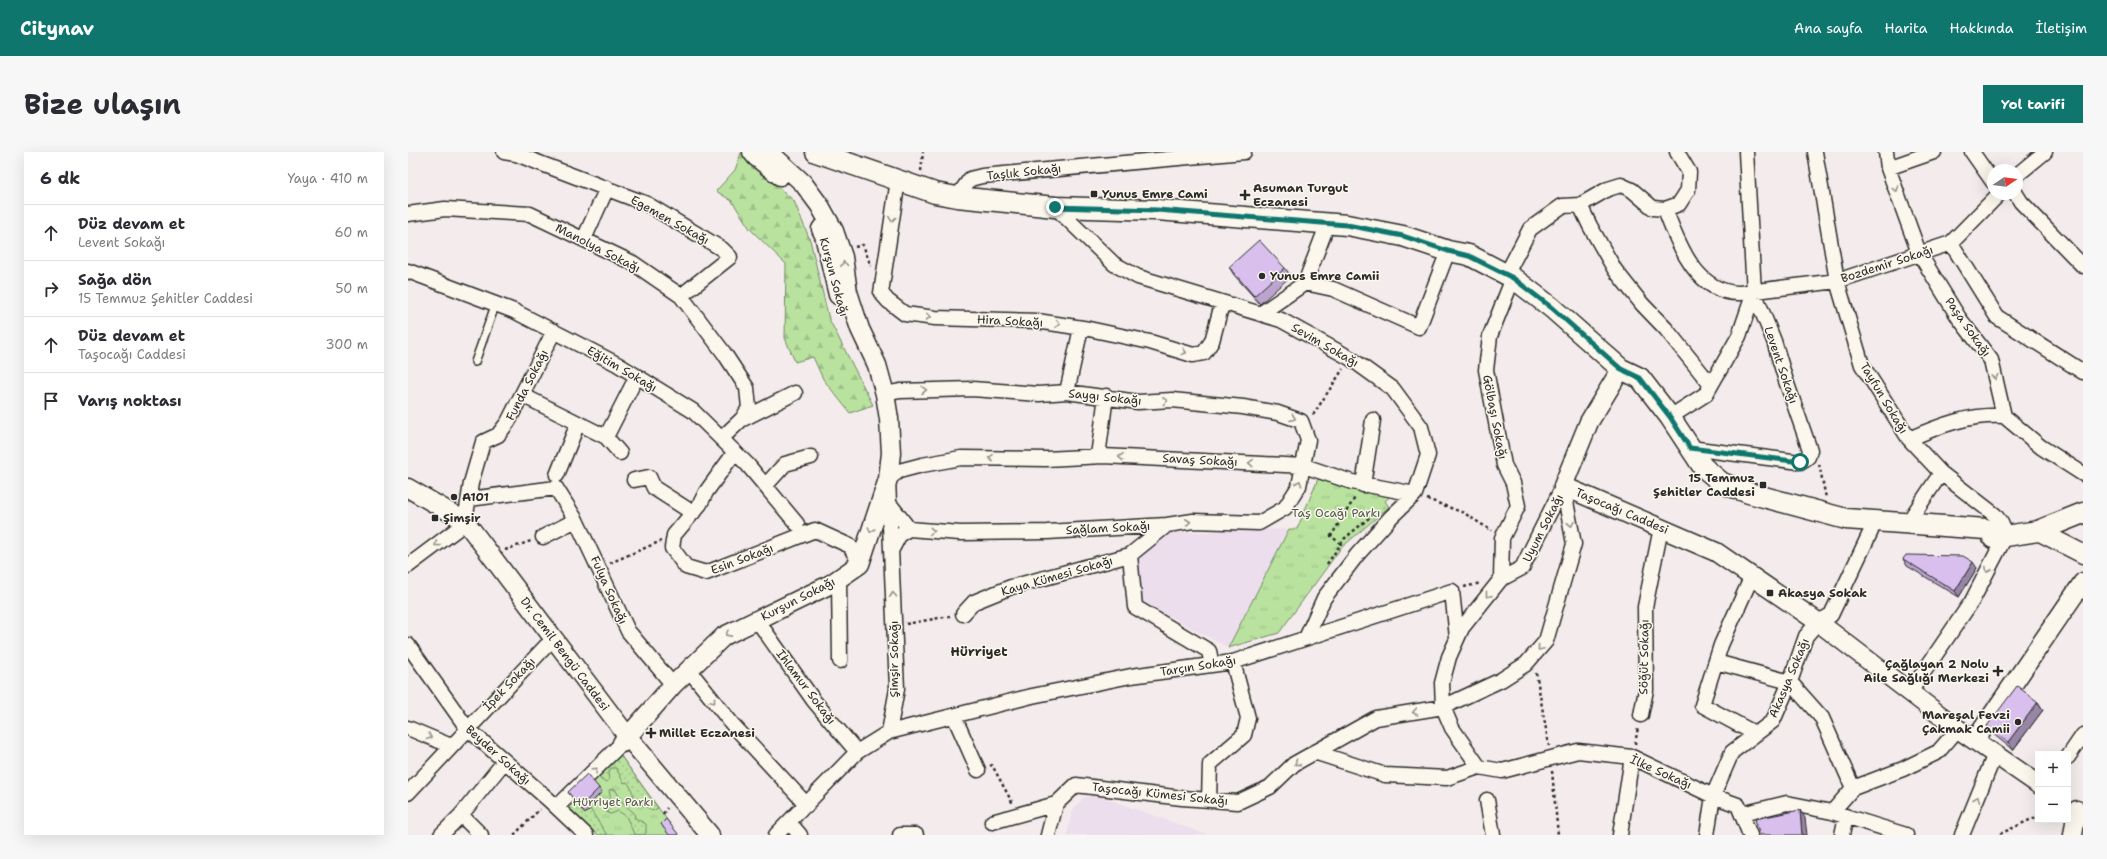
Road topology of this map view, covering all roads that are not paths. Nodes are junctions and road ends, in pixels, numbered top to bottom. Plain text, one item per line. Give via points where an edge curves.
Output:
1 (504, 152) edge
2 (752, 152) edge
3 (769, 152) edge
4 (816, 152) edge
5 (1244, 152) edge
6 (1677, 152) edge
7 (1746, 152) edge
8 (1815, 152) edge
9 (1886, 152) edge
10 (1934, 152) edge
11 (1972, 152) edge
12 (2045, 152) edge
13 (1888, 168) junction
14 (2023, 170) edge
15 (1987, 173) edge
16 (898, 180) junction
17 (607, 188) junction
18 (957, 197) junction
19 (1994, 200) edge
20 (2020, 200) edge
21 (1580, 205) junction
22 (1055, 207) junction
23 (1665, 209) junction
24 (408, 214) edge
25 (1328, 223) junction
26 (584, 239) junction
27 (1951, 243) junction
28 (1448, 251) junction
29 (1919, 253) junction
30 (2083, 266) edge
31 (408, 271) edge
32 (1509, 276) junction
33 (1837, 281) junction
34 (1305, 283) junction
35 (1754, 292) junction
36 (682, 296) junction
37 (496, 303) junction
38 (1222, 304) junction
39 (1260, 314) junction
40 (1081, 328) junction
41 (554, 331) junction
42 (475, 362) dead end
43 (1621, 369) junction
44 (2083, 372) edge
45 (637, 376) junction
46 (1711, 385) junction
47 (1067, 392) junction
48 (795, 393) dead end
49 (886, 394) junction
50 (522, 395) junction
51 (1106, 396) junction
52 (2004, 416) junction
53 (1670, 417) junction
54 (742, 420) junction
55 (1373, 420) dead end
56 (578, 423) junction
57 (606, 437) junction
58 (722, 438) junction
59 (1909, 439) junction
60 (1690, 448) junction
61 (735, 452) junction
62 (620, 453) dead end
63 (1098, 456) junction
64 (810, 457) dead end
65 (1304, 466) junction
66 (1941, 473) junction
67 (2083, 474) edge
68 (888, 479) junction
69 (634, 480) dead end
70 (556, 482) junction
71 (766, 485) junction
72 (1363, 485) junction
73 (1564, 486) junction
74 (408, 488) edge
75 (1415, 494) junction
76 (469, 499) junction
77 (408, 501) edge
78 (889, 503) junction
79 (693, 513) junction
80 (2083, 513) edge
81 (576, 520) junction
82 (797, 524) dead end
83 (1907, 524) junction
84 (460, 525) junction
85 (1167, 525) junction
86 (1661, 528) junction
87 (909, 529) junction
88 (1871, 531) junction
89 (2038, 531) junction
90 (2006, 535) junction
91 (543, 537) road end
92 (890, 551) junction
93 (1130, 554) junction
94 (2083, 554) edge
95 (860, 564) junction
96 (408, 566) edge
97 (1752, 576) junction
98 (839, 579) junction
99 (1501, 579) junction
100 (2083, 582) edge
101 (963, 614) road end
102 (757, 620) junction
103 (1818, 622) junction
104 (1306, 638) junction
105 (1457, 638) junction
106 (549, 642) junction
107 (408, 645) edge
108 (840, 661) dead end
109 (1233, 662) junction
110 (1716, 662) junction
111 (1212, 665) junction
112 (689, 670) junction
113 (1790, 682) junction
114 (673, 685) junction
115 (1910, 692) junction
116 (1443, 707) junction
117 (1641, 715) road end
118 (954, 716) junction
119 (408, 728) edge
120 (467, 728) junction
121 (1958, 729) junction
122 (889, 732) junction
123 (1756, 734) junction
124 (2083, 735) edge
125 (625, 740) junction
126 (1975, 740) junction
127 (451, 746) junction
128 (857, 752) junction
129 (1314, 752) junction
130 (2071, 753) edge
131 (1995, 754) junction
132 (1632, 757) junction
133 (504, 762) junction
134 (1479, 767) junction
135 (978, 770) road end
136 (2035, 782) edge
137 (1853, 788) junction
138 (408, 793) edge
139 (1713, 796) junction
140 (1209, 800) junction
141 (1487, 800) dead end
142 (553, 804) junction
143 (1056, 804) junction
144 (807, 805) junction
145 (2076, 809) edge
146 (1832, 812) junction
147 (1742, 814) junction
148 (460, 815) junction
149 (1846, 816) junction
150 (789, 822) junction
151 (992, 822) dead end
152 (441, 835) edge
153 (481, 835) edge
154 (586, 835) edge
155 (695, 835) edge
156 (710, 835) edge
157 (776, 835) edge
158 (800, 835) edge
159 (900, 835) edge
160 (916, 835) edge
161 (1048, 835) edge
162 (1493, 835) edge
163 (1620, 835) edge
164 (1707, 835) edge
165 (1750, 835) edge
166 (1842, 835) edge
167 (1906, 835) edge
168 (1962, 835) edge
169 (2073, 835) edge

1 - 17 street, Egemen Sokağı via 516,154
2 - 49 street, Kurşun Sokağı via 779,175 804,203 824,235 845,320 864,362
49 -> 3 street, Kurşun Sokağı via 848,292 843,257 834,231 803,183
4 - 16 main road
5 - 18 street, Taşlık Sokağı via 982,176 970,179
6 - 23 street via 1689,172 1688,190 1679,204
7 - 35 street, Levent Sokağı
8 - 33 street, Tayfun Sokağı
9 - 13 street, Paşa Sokağı
10 - 13 street
11 - 15 street
12 - 14 street
13 -> 29 street, Paşa Sokağı
16 - 18 main road
16 -> 40 street, Hira Sokağı via 881,293 888,301 905,314 935,318 1037,321
17 - 26 street
17 - 36 street, Egemen Sokağı via 647,204 722,249 730,257
18 - 22 main road
19 - 27 street, Bozdemir Sokağı
20 - 30 street
21 - 23 street via 1608,189 1621,185 1632,190 1654,208
21 - 32 street, Gölbaşı Sokağı via 1562,206 1530,229
21 - 46 street via 1614,270
22 - 25 main road via 1157,210
22 - 38 street, Sevim Sokağı via 1114,264 1138,277
23 - 35 street, Bozdemir Sokağı via 1684,254 1700,276 1714,287 1729,293
24 - 26 street, Manolya Sokağı via 446,209 530,214
25 - 28 main road via 1403,236
25 - 34 street
26 - 36 street, Manolya Sokağı via 633,263
27 - 29 street, Bozdemir Sokağı
27 - 44 street via 1997,317
28 - 32 main road via 1469,256
28 - 34 street via 1419,327 1386,310 1333,289
29 - 33 street, Bozdemir Sokağı
29 -> 52 street, Paşa Sokağı via 1959,318 1991,360
31 - 37 street, Eğitim Sokağı
32 - 43 main road via 1552,308
32 - 99 street, Gölbaşı Sokağı via 1490,336 1486,370 1504,465 1513,483 1518,506 1502,538
33 - 35 street, Bozdemir Sokağı
33 - 59 street, Tayfun Sokağı via 1862,364
34 - 39 street
35 - 46 street via 1739,336
35 - 60 street, Levent Sokağı via 1774,341 1806,436 1810,450 1808,458 1800,462
36 - 54 street, Manolya Sokağı via 747,388 749,408
37 - 41 street, Eğitim Sokağı
37 - 42 lane
38 - 39 street, Sevim Sokağı
40 -> 38 street, Hira Sokağı via 1150,342 1193,355 1204,354 1212,341
39 - 75 street, Sevim Sokağı via 1281,320 1350,358 1393,389 1421,427 1428,455
40 - 47 street
41 - 45 street, Eğitim Sokağı
41 - 50 street, Funda Sokağı
43 - 53 main road via 1640,378
43 - 73 street, Taşocağı Caddesi via 1589,422
43 - 88 main road via 1694,476 1714,492 1741,502 1830,526
45 - 57 street
45 - 58 street, Eğitim Sokağı via 693,411
46 - 53 street via 1706,394
49 -> 47 street, Saygı Sokağı via 900,391 972,389 1039,394
47 - 51 street, Saygı Sokağı
48 - 54 street
49 - 68 street, Kurşun Sokağı via 891,453
50 - 56 street
50 - 76 street, Funda Sokağı via 498,435 483,442
51 - 63 street
51 -> 65 street, Saygı Sokağı via 1138,402 1198,402 1278,412 1300,421 1308,440
52 - 59 street via 1963,418
52 - 67 street via 2041,447
53 - 60 main road
54 - 58 street, Manolya Sokağı
55 - 72 street
56 - 57 street
56 - 70 street
57 - 62 street
58 - 61 street, Eğitim Sokağı
59 - 66 street, Tayfun Sokağı
60 - 83 main road via 1703,467 1722,483 1749,493 1846,519
61 - 71 street, Eğitim Sokağı
61 - 79 street
65 -> 63 street, Savaş Sokağı
63 -> 68 street, Savaş Sokağı via 1046,459 961,458 899,471
64 - 71 street via 785,464
65 - 72 street, Savaş Sokağı
85 -> 65 street, Sağlam Sokağı via 1193,522 1259,523 1285,508 1299,486
66 - 83 street
66 - 90 street, Tayfun Sokağı via 1995,515
68 - 78 street, Şimşir Sokağı
68 -> 95 street, Kurşun Sokağı
69 - 79 street via 649,477 654,488
70 - 76 street
70 - 81 street, Fulya Sokağı
71 - 82 street, Eğitim Sokağı
72 - 75 street, Savaş Sokağı
73 - 86 street, Taşocağı Caddesi
73 - 99 street, Uyum Sokağı via 1522,568
73 -> 116 street, Taşocağı Kümesi Sokağı via 1574,544 1546,641 1526,664 1501,680
74 - 84 street, Dr. Cemil Bengü Caddesi
75 - 104 street, Sevim Sokağı via 1357,555 1324,598
76 - 84 street, Funda Sokağı
77 - 84 street, Dr. Cemil Bengü Caddesi
78 - 87 street
78 - 92 street, Şimşir Sokağı
79 - 95 street, Esin Sokağı via 674,535 672,548 686,567 706,573 816,530 850,546
80 - 89 main road
81 - 91 street
81 - 114 street, Fulya Sokağı via 628,631
83 - 90 main road via 1986,530
84 -> 96 street
84 - 106 street, Dr. Cemil Bengü Caddesi
84 - 106 street, Dr. Cemil Bengü Caddesi via 490,555
87 -> 85 street, Sağlam Sokağı via 960,533 1047,532
85 - 93 street
86 - 97 street, Taşocağı Caddesi via 1716,552
86 - 117 street, Söğüt Sokağı via 1645,607 1646,690
87 - 92 street via 900,534
88 - 90 main road via 1984,540
88 - 103 street, Akasya Sokağı via 1831,615
89 - 90 main road
89 - 94 street
90 -> 115 street via 1972,601
122 -> 92 street, Şimşir Sokağı via 897,690
93 - 101 street, Kaya Kümesi Sokağı via 1011,587 974,602
93 - 111 street via 1135,607 1208,651
95 - 98 street, Kurşun Sokağı
97 - 103 street, Taşocağı Caddesi
97 - 110 street
98 - 102 street, Kurşun Sokağı
98 - 108 street
99 -> 105 street, Uyum Sokağı
100 - 126 street
102 -> 112 street, Kurşun Sokağı via 724,636
102 - 128 street, Ihlamur Sokağı via 814,701
103 - 113 street, Akasya Sokağı via 1806,636
103 - 115 street, Taşocağı Caddesi
104 - 105 street, Tarçın Sokağı via 1452,591
104 - 109 street, Tarçın Sokağı
105 - 116 street, Uyum Sokağı via 1442,683
106 - 120 street, İpek Sokağı
106 - 125 street, Dr. Cemil Bengü Caddesi
107 - 120 street, Beyder Sokağı
109 - 111 street, Tarçın Sokağı
109 - 140 street via 1248,718 1244,735 1210,764
110 - 113 street
110 - 123 street via 1702,705
111 - 118 street, Tarçın Sokağı via 1032,696
112 - 114 street, Kurşun Sokağı
112 -> 144 street via 732,726
113 - 123 street, Akasya Sokağı via 1773,721
113 - 137 street via 1822,718
114 - 125 street, Kurşun Sokağı
115 - 121 street, Taşocağı Caddesi
116 -> 129 street, Taşocağı Kümesi Sokağı via 1376,718
116 - 134 street via 1452,728
118 - 122 street, Tarçın Sokağı
118 - 135 street
119 -> 127 street
120 - 127 street, İpek Sokağı
120 - 133 street, Beyder Sokağı
121 - 126 street, Taşocağı Caddesi
121 - 137 street via 1938,752 1903,769
122 - 128 street
123 - 139 street, Akasya Sokağı via 1732,752
124 - 130 street
142 -> 125 street
125 - 155 street, Dr. Cemil Bengü Caddesi
125 - 156 street, Dr. Cemil Bengü Caddesi
126 - 131 street, Taşocağı Caddesi
127 - 138 street, İpek Sokağı
128 - 144 street
129 - 134 street via 1384,775 1447,778
129 -> 140 street, Taşocağı Kümesi Sokağı via 1294,764 1270,787 1238,802
131 - 136 street, Taşocağı Caddesi
168 -> 131 street
132 - 134 street, İlke Sokağı via 1578,751 1502,771
132 - 139 street, İlke Sokağı
132 - 163 street
133 - 142 street, Beyder Sokağı
133 - 148 street
137 - 146 street
139 - 147 street, İlke Sokağı via 1738,806
139 - 164 street, Akasya Sokağı
140 - 143 street, Taşocağı Kümesi Sokağı via 1076,785
141 - 162 street
142 - 154 street, Beyder Sokağı
143 - 151 street
143 - 161 street
144 - 150 street
145 - 169 street
146 - 147 street via 1787,803
146 - 149 street
147 - 165 street, İlke Sokağı
148 - 152 street
148 - 153 street
149 - 166 street
149 - 167 street
150 - 157 street
150 - 158 street
159 - 160 street

